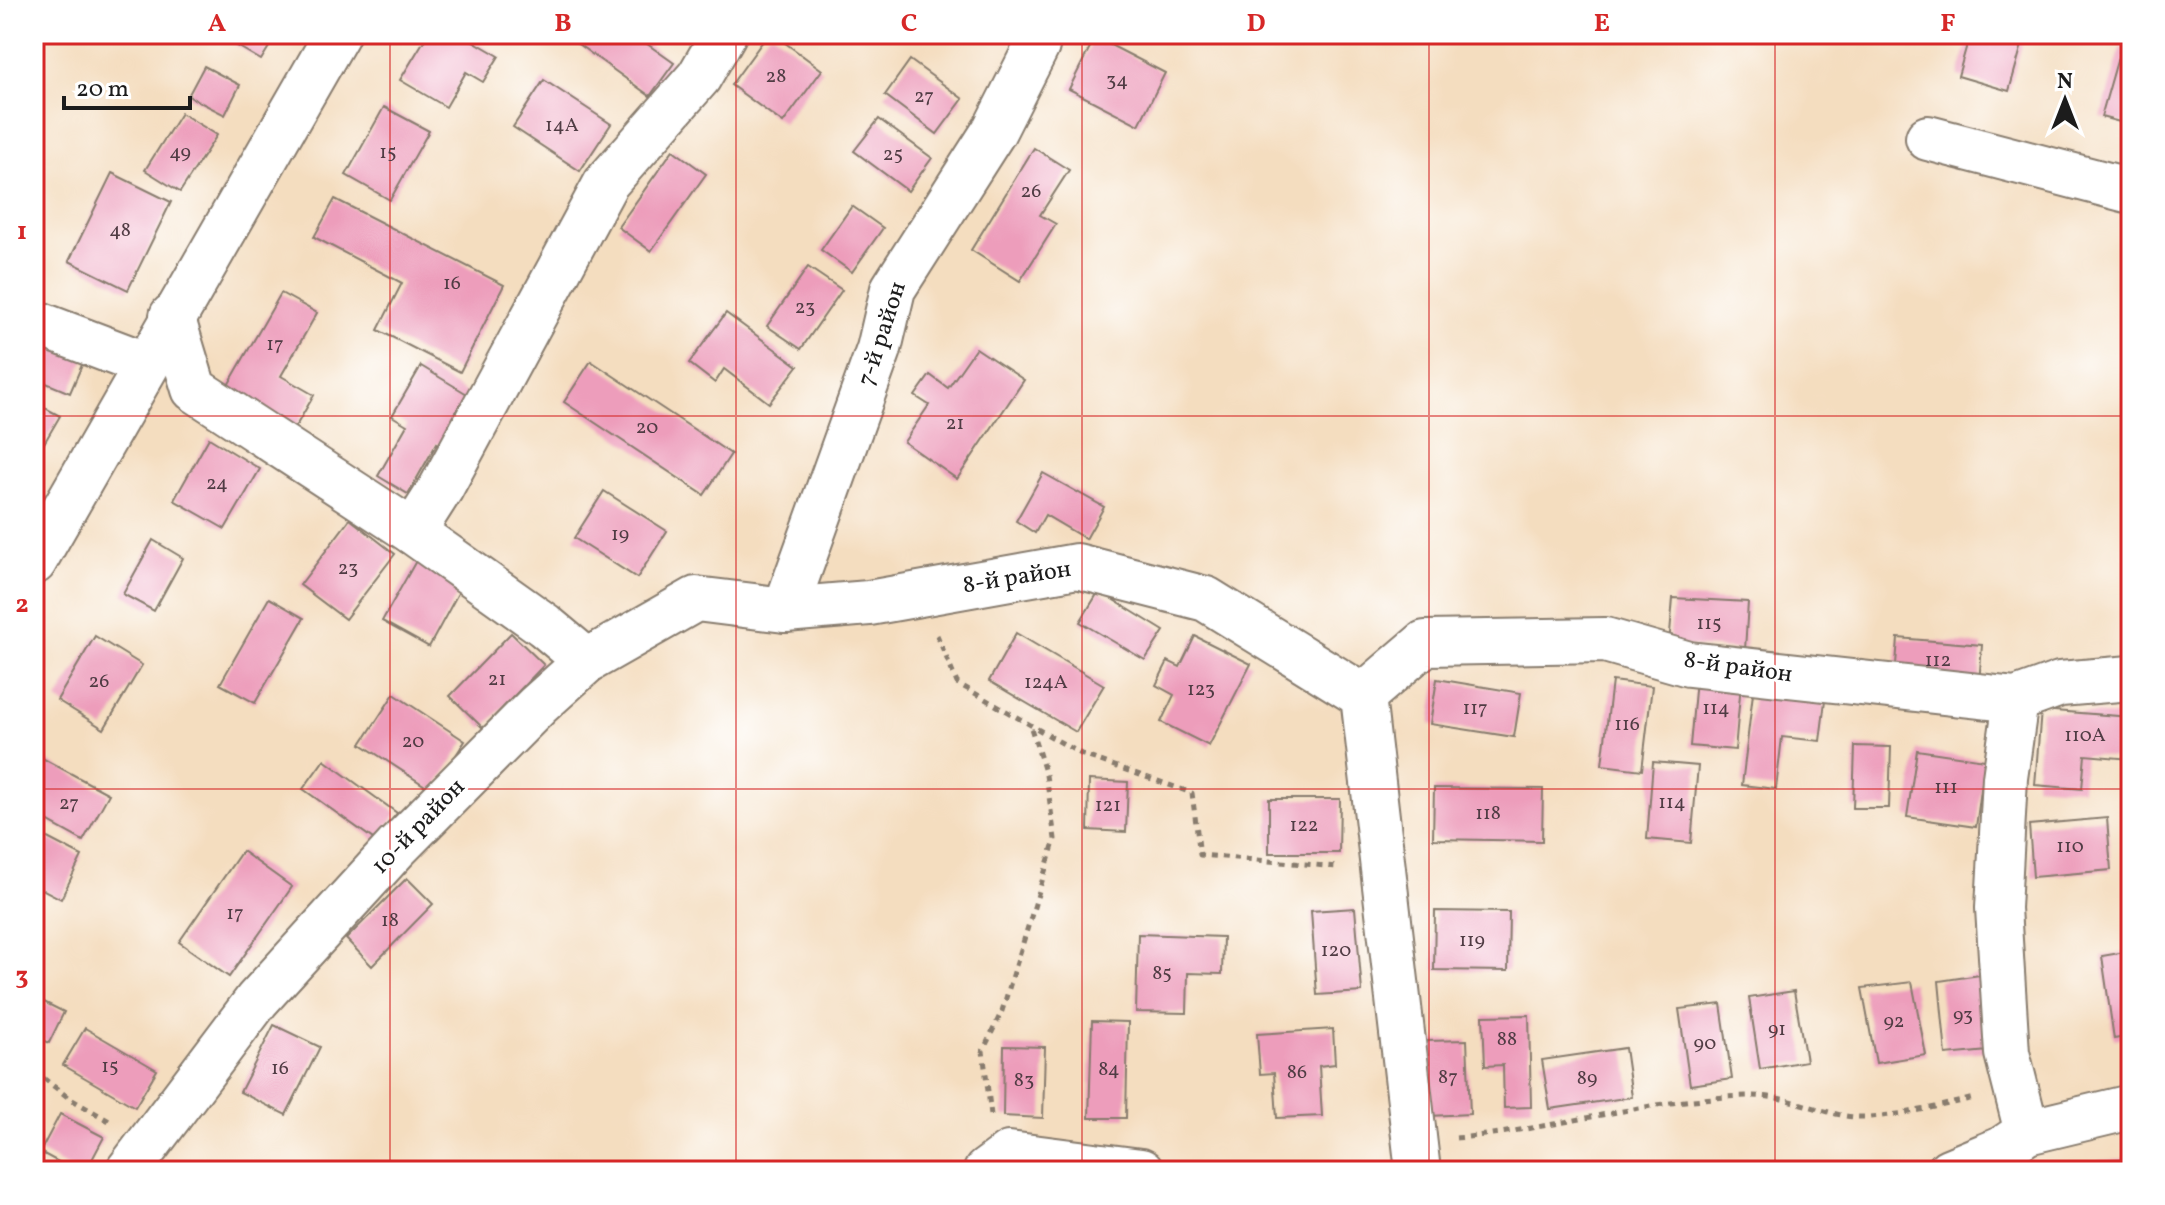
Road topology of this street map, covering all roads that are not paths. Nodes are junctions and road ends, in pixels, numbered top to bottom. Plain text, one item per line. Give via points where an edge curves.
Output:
1 (337, 34) edge
2 (724, 34) edge
3 (1039, 34) edge
4 (1928, 138) dead end
5 (2131, 191) edge
6 (172, 316) junction
7 (34, 322) edge
8 (145, 364) junction
9 (413, 532) junction
10 (34, 562) edge
11 (785, 610) junction
12 (587, 661) junction
13 (2131, 678) edge
14 (1363, 696) junction
15 (2016, 700) junction
16 (2131, 1107) edge
17 (2027, 1132) junction
18 (989, 1150) edge
19 (137, 1156) edge
20 (1417, 1156) edge
21 (1141, 1171) edge
22 (1949, 1171) edge

1 - 6 street
2 - 9 street via 699,77 606,183
3 - 11 street, 7-й район via 994,131 893,289 869,377
4 - 5 street
6 - 8 street
6 - 9 street via 194,389
7 - 8 street
8 - 10 street
9 - 12 street
11 - 12 street, 10-й район via 696,599
11 - 14 street, 8-й район via 869,603 1077,566 1206,599
12 - 19 street, 10-й район via 396,848 257,1000
13 - 15 street, 8-й район via 2060,684
14 - 15 street, 8-й район via 1425,643 1605,640 1689,664
14 - 20 street
15 - 17 street via 2005,778 1998,908 2007,1053
16 - 17 street
17 - 22 street via 2002,1149
18 - 21 street

